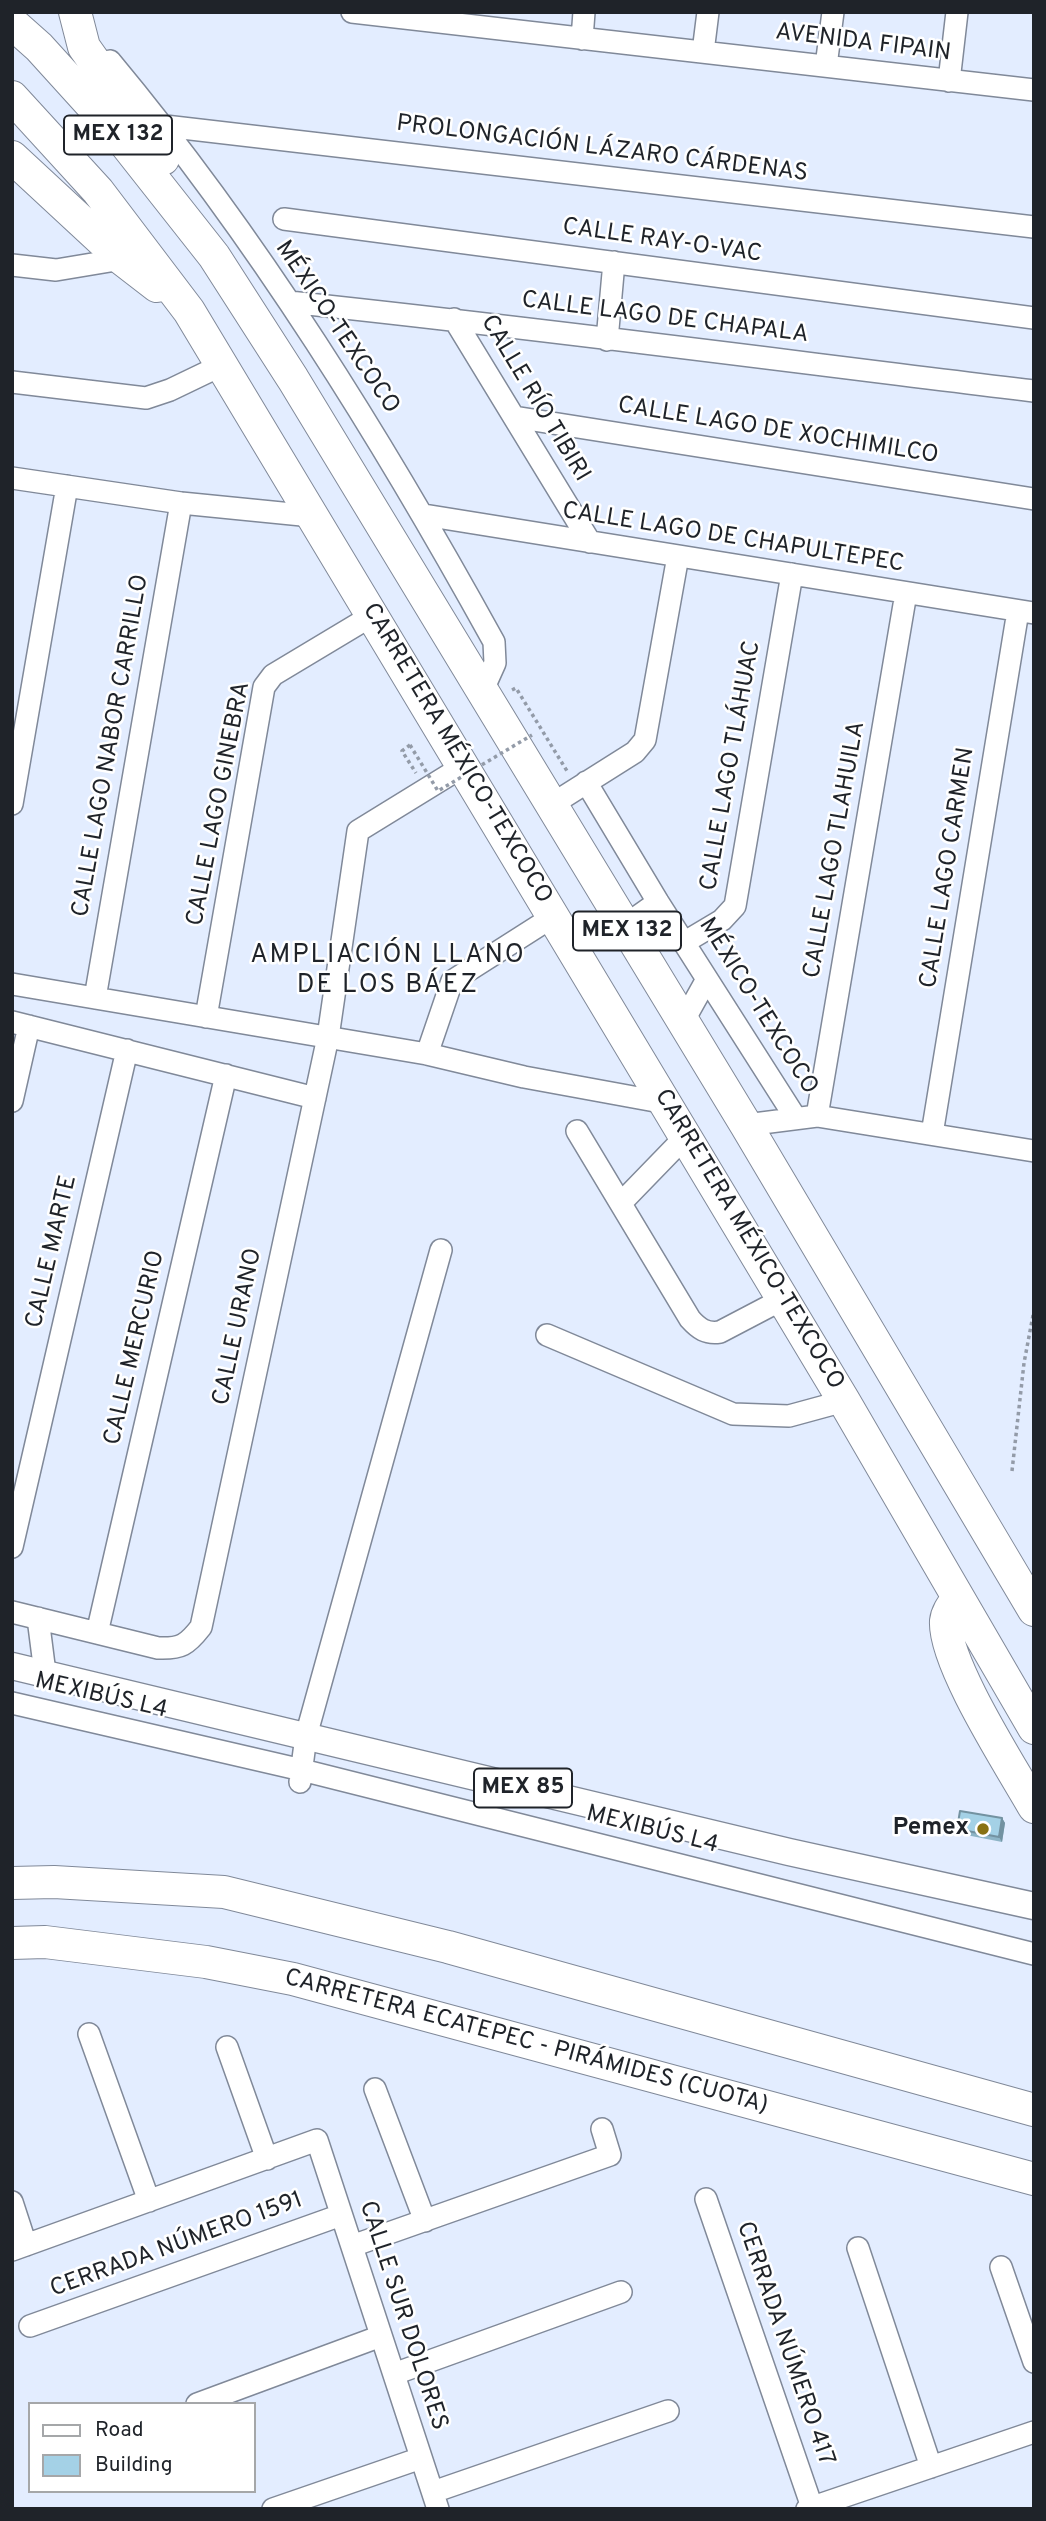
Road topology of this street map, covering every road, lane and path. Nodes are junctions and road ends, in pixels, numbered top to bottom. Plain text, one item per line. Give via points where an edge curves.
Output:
1 (352, 12) edge
2 (583, 12) edge
3 (708, 12) edge
4 (833, 12) edge
5 (957, 12) edge
6 (75, 15) edge
7 (456, 18) edge
8 (12, 23) edge
9 (582, 38) junction
10 (703, 52) junction
11 (825, 66) junction
12 (949, 80) junction
13 (1034, 90) edge
14 (12, 97) edge
15 (165, 126) junction
16 (12, 157) edge
17 (284, 219) dead end
18 (1034, 227) edge
19 (214, 256) junction
20 (122, 260) junction
21 (614, 262) junction
22 (12, 265) edge
23 (289, 302) junction
24 (190, 311) junction
25 (1034, 318) edge
26 (454, 319) junction
27 (607, 340) junction
28 (222, 365) junction
29 (12, 382) edge
30 (1034, 390) edge
31 (514, 417) junction
32 (12, 478) edge
33 (67, 486) junction
34 (1034, 499) edge
35 (181, 503) junction
36 (424, 515) junction
37 (312, 516) junction
38 (590, 542) junction
39 (678, 555) junction
40 (792, 574) junction
41 (906, 593) junction
42 (1026, 612) edge
43 (373, 615) junction
44 (494, 693) junction
45 (532, 734) dead end
46 (462, 767) junction
47 (582, 785) junction
48 (425, 789) junction
49 (12, 804) edge
50 (551, 805) junction
51 (658, 902) junction
52 (554, 916) junction
53 (624, 926) junction
54 (685, 942) junction
55 (707, 979) junction
56 (12, 984) edge
57 (95, 998) junction
58 (206, 1017) junction
59 (683, 1022) junction
60 (21, 1024) edge
61 (328, 1037) junction
62 (127, 1051) junction
63 (427, 1054) junction
64 (226, 1075) junction
65 (315, 1098) junction
66 (12, 1101) edge
67 (666, 1104) junction
68 (817, 1116) junction
69 (795, 1117) junction
70 (746, 1125) junction
71 (577, 1131) dead end
72 (932, 1134) junction
73 (685, 1137) junction
74 (1034, 1151) edge
75 (621, 1203) junction
76 (441, 1250) dead end
77 (783, 1299) junction
78 (1034, 1310) edge
79 (547, 1335) dead end
80 (844, 1401) junction
81 (1012, 1471) dead end
82 (12, 1546) edge
83 (1023, 1583) edge
84 (958, 1598) junction
85 (1034, 1610) edge
86 (12, 1612) edge
87 (38, 1618) junction
88 (97, 1633) junction
89 (12, 1665) edge
90 (45, 1673) junction
91 (12, 1703) edge
92 (1034, 1728) edge
93 (306, 1736) junction
94 (301, 1777) junction
95 (1034, 1807) edge
96 (12, 1883) edge
97 (1034, 1906) edge
98 (12, 1943) edge
99 (1034, 1954) edge
100 (89, 2034) dead end
101 (227, 2047) dead end
102 (375, 2089) dead end
103 (1034, 2110) edge
104 (602, 2129) dead end
105 (267, 2159) junction
106 (1034, 2179) edge
107 (706, 2199) dead end
108 (149, 2201) junction
109 (12, 2203) edge
110 (341, 2215) junction
111 (425, 2221) junction
112 (352, 2246) junction
113 (19, 2247) edge
114 (858, 2248) dead end
115 (1001, 2267) dead end
116 (621, 2292) dead end
117 (30, 2326) dead end
118 (381, 2336) junction
119 (1034, 2362) edge
120 (394, 2374) junction
121 (202, 2402) edge
122 (668, 2411) dead end
123 (1034, 2432) edge
124 (421, 2458) junction
125 (931, 2467) junction
126 (435, 2501) edge
127 (809, 2508) edge
128 (273, 2509) edge

1 - 7 street, AVENIDA FIPAIN
2 - 9 street
3 - 10 street
4 - 11 street
5 - 12 street
6 - 15 street, MÉXICO-TEXCOCO
6 - 19 highway via 84,47 170,170
7 - 9 street, AVENIDA FIPAIN
8 - 19 highway, MEX 132 via 117,133
9 - 10 street, AVENIDA FIPAIN
10 - 11 street, AVENIDA FIPAIN
11 - 12 street, AVENIDA FIPAIN
12 - 13 street, AVENIDA FIPAIN
14 - 24 highway, CARRETERA MÉXICO-TEXCOCO / MEX 132 via 98,191
15 - 18 street, PROLONGACIÓN LÁZARO CÁRDENAS
15 - 23 street, MÉXICO-TEXCOCO
16 - 20 highway
17 - 21 street, CALLE RAY-O-VAC
19 - 44 highway, MEX 132
20 - 22 street via 56,270
20 - 24 highway
21 - 25 street, CALLE RAY-O-VAC
21 - 27 street
23 - 26 street, CALLE LAGO DE CHAPALA
23 - 36 street, MÉXICO-TEXCOCO
24 - 28 highway, CARRETERA MÉXICO-TEXCOCO / MEX 132
26 - 27 street, CALLE LAGO DE CHAPALA
26 - 31 street, CALLE RÍO TIBIRI
27 - 30 street, CALLE LAGO DE CHAPALA
28 - 29 street via 145,397
28 - 37 highway, CARRETERA MÉXICO-TEXCOCO / MEX 132
31 - 34 street, CALLE LAGO DE XOCHIMILCO
31 - 38 street, CALLE RÍO TIBIRI
32 - 33 street
33 - 35 street
33 - 49 street
35 - 37 street
35 - 57 street, CALLE LAGO NABOR CARRILLO
36 - 38 street, CALLE LAGO DE CHAPULTEPEC
36 - 44 street, MÉXICO-TEXCOCO via 494,642
37 - 43 highway, CARRETERA MÉXICO-TEXCOCO / MEX 132
38 - 39 street, CALLE LAGO DE CHAPULTEPEC
39 - 40 street, CALLE LAGO DE CHAPULTEPEC
39 - 47 street via 645,740 635,752
40 - 41 street, CALLE LAGO DE CHAPULTEPEC
40 - 54 street, CALLE LAGO TLÁHUAC via 735,906 722,920
41 - 42 street, CALLE LAGO DE CHAPULTEPEC
41 - 68 street, CALLE LAGO TLAHUILA
42 - 72 street, CALLE LAGO CARMEN
43 - 46 highway, CARRETERA MÉXICO-TEXCOCO / MEX 132
43 - 58 street, CALLE LAGO GINEBRA via 273,675 264,687
44 - 47 path via 516,688
44 - 50 highway, MEX 132
45 - 48 path, bridge via 438,791 410,745 402,751
46 - 48 street, CALLE URANO
46 - 52 highway, CARRETERA MÉXICO-TEXCOCO / MEX 132
47 - 50 street
47 - 51 street, MÉXICO-TEXCOCO
48 - 61 street, CALLE URANO via 358,831
50 - 53 highway, MEX 132
51 - 53 street
51 - 54 street, MÉXICO-TEXCOCO
52 - 63 street via 452,981
52 - 67 highway, CARRETERA MÉXICO-TEXCOCO / MEX 132
53 - 59 highway, MEX 132
54 - 55 street, MÉXICO-TEXCOCO
55 - 59 street
55 - 69 street, MÉXICO-TEXCOCO
56 - 57 street
57 - 58 street
58 - 61 street
59 - 70 highway, MEX 132
60 - 62 street
60 - 66 street
61 - 63 street
61 - 65 street, CALLE URANO
62 - 64 street
62 - 82 street, CALLE MARTE
63 - 67 street
64 - 65 street
64 - 88 street, CALLE MERCURIO
65 - 88 street, CALLE URANO via 201,1627 177,1649
67 - 73 highway, CARRETERA MÉXICO-TEXCOCO / MEX 132
68 - 69 street
68 - 72 street
69 - 70 street
70 - 83 highway, MEX 132
71 - 75 street
72 - 74 street
73 - 75 street
73 - 77 highway, CARRETERA MÉXICO-TEXCOCO / MEX 132
75 - 77 street via 699,1329 720,1332
76 - 93 street
77 - 80 highway, CARRETERA MÉXICO-TEXCOCO / MEX 132
78 - 81 path
79 - 80 street via 733,1414 789,1416
80 - 84 highway, CARRETERA MÉXICO-TEXCOCO / MEX 132
83 - 85 highway, MEX 132
84 - 92 highway, CARRETERA MÉXICO-TEXCOCO / MEX 132
84 - 95 highway via 946,1623 953,1657
86 - 87 street
87 - 88 street
87 - 90 street
89 - 90 main road, MEX 85
90 - 93 main road, MEX 85
91 - 94 street, MEXIBÚS L4
93 - 94 street
93 - 97 main road, MEX 85
94 - 99 street, MEXIBÚS L4
96 - 103 highway via 224,1892 448,1947
98 - 106 highway, CARRETERA ECATEPEC - PIRÁMIDES (CUOTA) via 44,1942 193,1960 293,1979
100 - 108 street
101 - 105 street
102 - 111 street
104 - 111 street via 610,2155
105 - 108 street
105 - 110 street, CALLE SUR DOLORES via 317,2140
107 - 127 street, CERRADA NÚMERO 417
108 - 113 street
109 - 113 street
110 - 112 street, CALLE SUR DOLORES
110 - 117 street, CERRADA NÚMERO 1591
111 - 112 street
112 - 118 street, CALLE SUR DOLORES
114 - 125 street
115 - 119 street
116 - 120 street
118 - 120 street, CALLE SUR DOLORES
118 - 121 street
120 - 124 street, CALLE SUR DOLORES
122 - 126 street
123 - 125 street
124 - 126 street, CALLE SUR DOLORES
124 - 128 street
125 - 127 street

